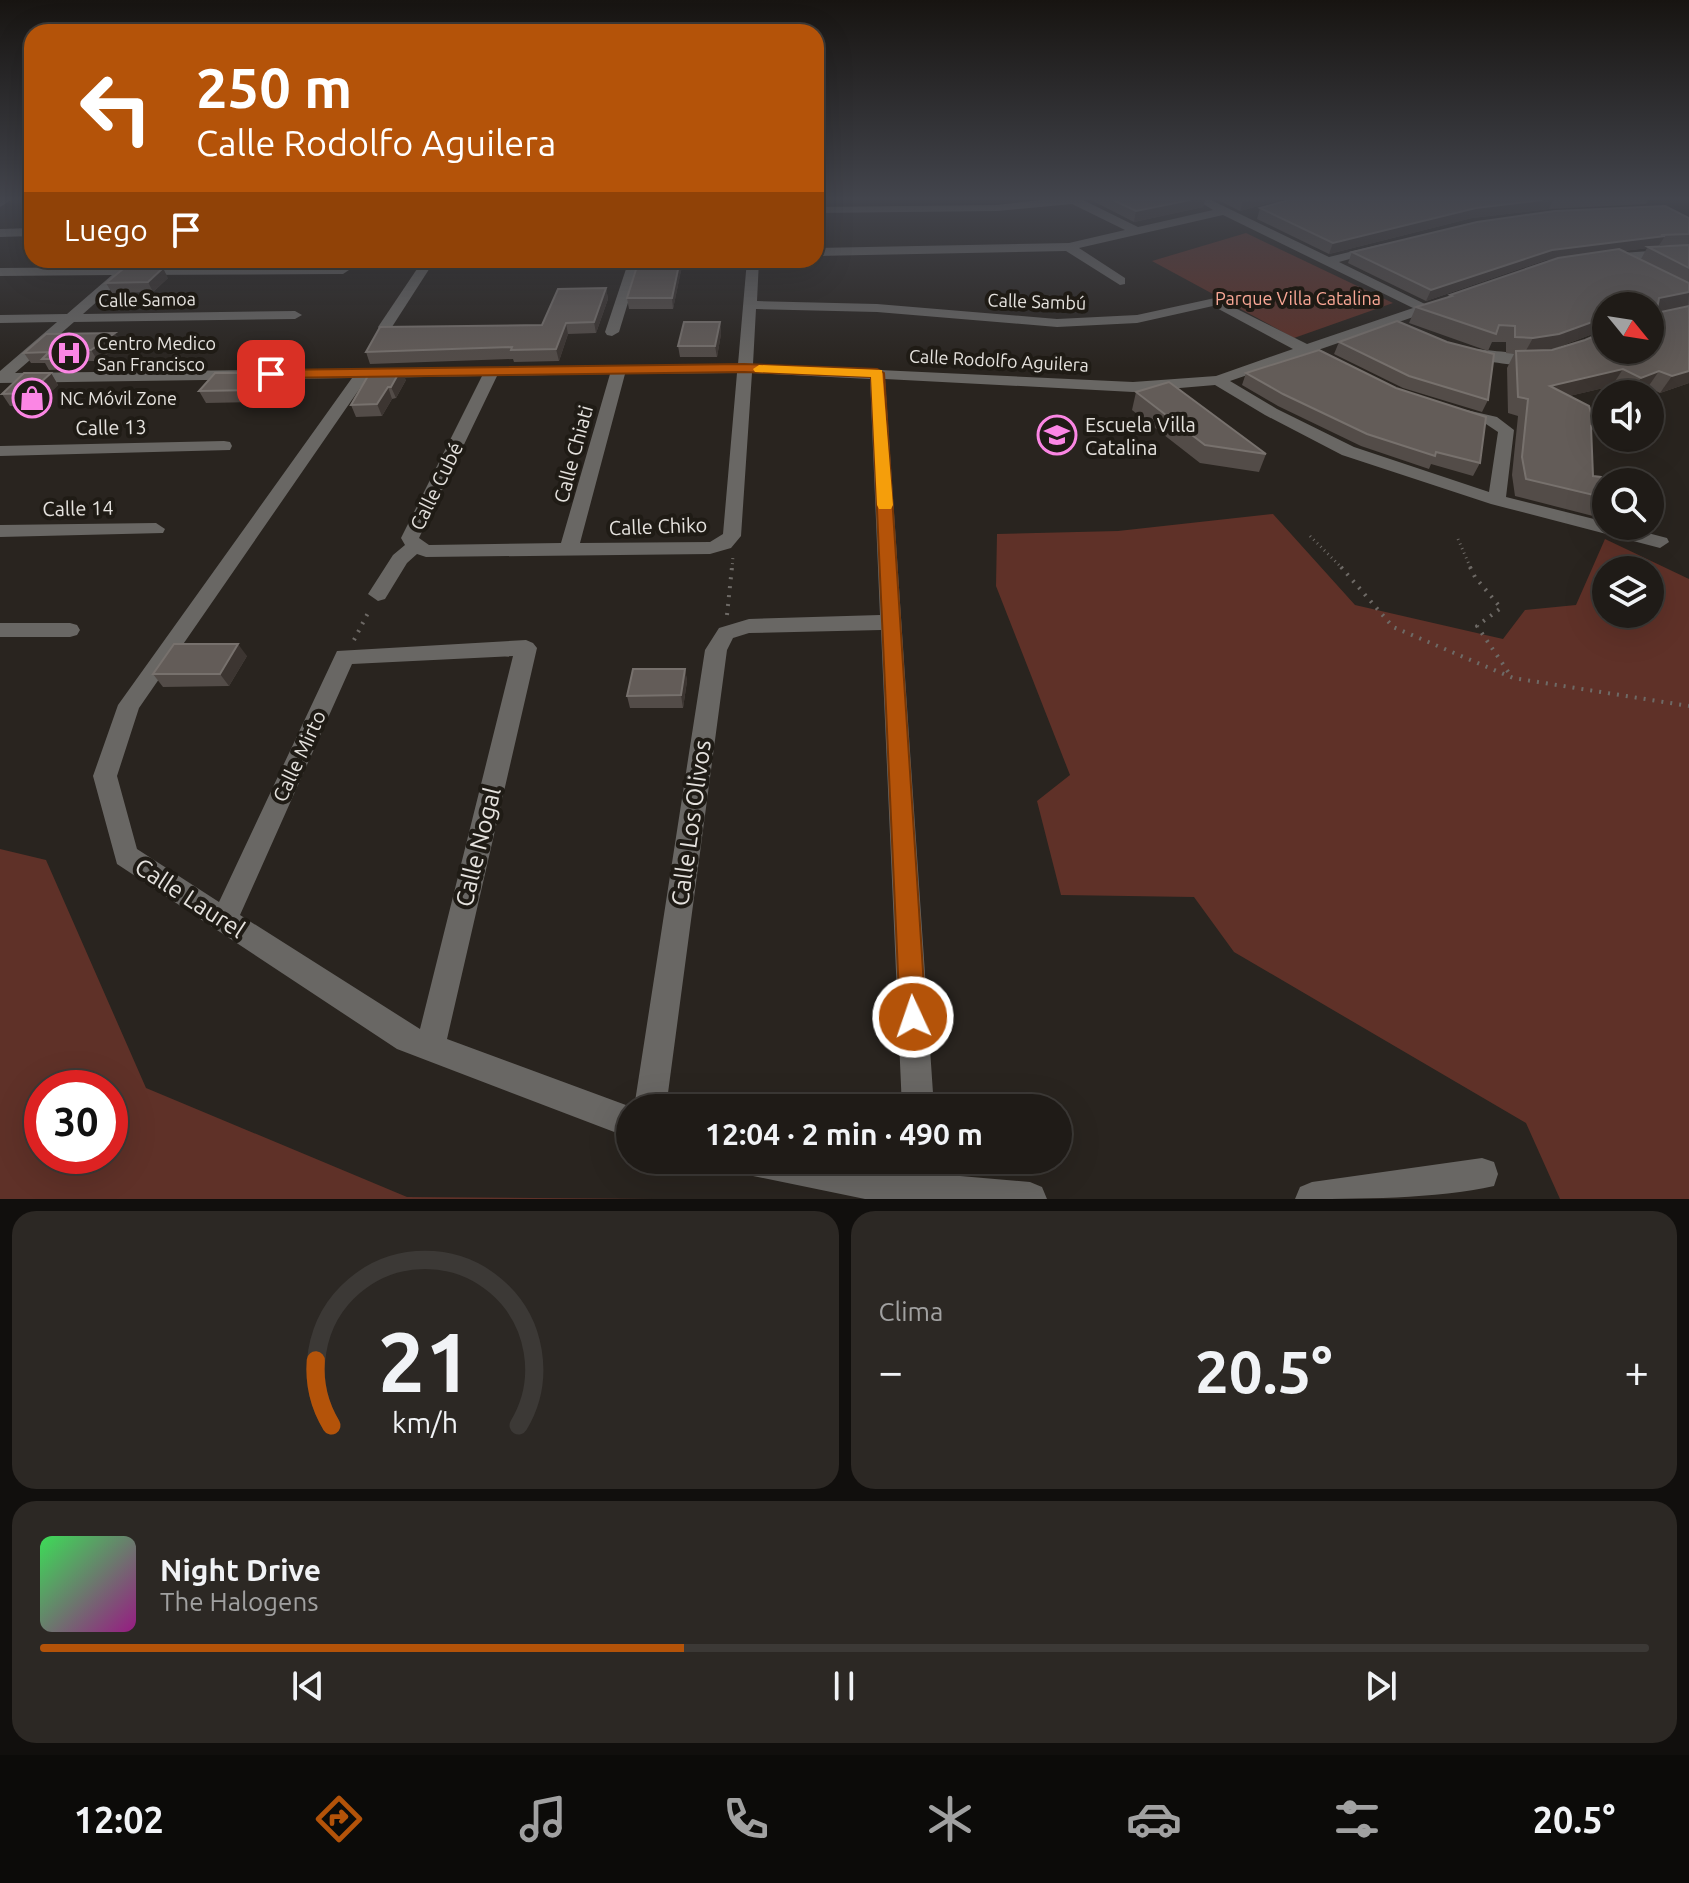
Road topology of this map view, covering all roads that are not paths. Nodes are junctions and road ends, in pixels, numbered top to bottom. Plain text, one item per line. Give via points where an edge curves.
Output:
1 (1082, 256) edge
2 (1317, 256) edge
3 (1346, 256) edge
4 (1629, 256) edge
5 (1613, 257) junction
6 (1328, 261) junction
7 (1587, 261) edge
8 (128, 268) edge
9 (424, 268) edge
10 (632, 268) edge
11 (753, 268) edge
12 (1634, 268) edge
13 (343, 270) dead end
14 (125, 271) junction
15 (0, 272) edge
16 (1120, 281) dead end
17 (1451, 299) edge
18 (751, 305) junction
19 (1424, 308) junction
20 (295, 315) dead end
21 (0, 319) edge
22 (69, 319) junction
23 (1387, 322) junction
24 (385, 327) edge
25 (1409, 331) edge
26 (612, 332) dead end
27 (1449, 347) edge
28 (1307, 350) junction
29 (1556, 354) edge
30 (1331, 362) edge
31 (744, 368) junction
32 (619, 369) junction
33 (492, 371) junction
34 (363, 373) junction
35 (877, 373) junction
36 (1218, 380) junction
37 (3, 383) edge
38 (1446, 411) edge
39 (224, 446) dead end
40 (0, 451) edge
41 (1497, 500) junction
42 (156, 529) dead end
43 (0, 531) edge
44 (1660, 542) dead end
45 (415, 546) junction
46 (569, 550) junction
47 (378, 594) road end
48 (892, 622) junction
49 (0, 630) edge
50 (70, 630) dead end
51 (526, 648) joint
52 (224, 920) junction
53 (430, 1047) junction
54 (652, 1094) edge
55 (917, 1094) edge
56 (616, 1117) edge
57 (921, 1174) edge
58 (1482, 1174) dead end
59 (1030, 1199) edge
60 (1312, 1199) edge

1 - 16 street
2 - 6 street
3 - 6 street
4 - 5 street
5 - 7 street
5 - 12 street
6 - 19 street
8 - 14 street
9 - 24 street
10 - 26 street
11 - 18 street, Calle Chiko
13 - 14 street
14 - 15 street
14 - 22 street
17 - 19 street, Calle Rodolfo Aguilera
18 - 28 street, Calle Sambú via 877,308 1057,323 1137,319 1215,302
18 - 31 street, Calle Chiko
19 - 23 street, Calle Rodolfo Aguilera
20 - 22 street, Calle Samoa
21 - 22 street, Calle Samoa
22 - 37 street
23 - 25 street
23 - 28 street, Calle Rodolfo Aguilera
27 - 29 street via 1527,361
28 - 30 street, Calle Sambú
28 - 36 street, Calle Rodolfo Aguilera
31 - 32 street, Calle Rodolfo Aguilera
31 - 35 street, Calle Rodolfo Aguilera
31 - 46 street, Calle Chiko via 732,536 710,548
32 - 33 street, Calle Rodolfo Aguilera
32 - 46 street, Calle Chiati
33 - 34 street, Calle Rodolfo Aguilera
33 - 45 street, Calle Cubé via 410,538
34 - 37 street, Calle Rodolfo Aguilera via 25,377
34 - 52 street, Calle Laurel via 129,705 105,776 126,856
35 - 36 street, Calle Rodolfo Aguilera via 1133,387
35 - 48 street
36 - 41 street via 1348,451
38 - 41 street via 1491,420 1506,430
39 - 40 street, Calle 13
41 - 44 street
42 - 43 street, Calle 14
45 - 46 street, Calle Chiko via 426,551
45 - 47 street, Calle Cubé
48 - 54 street, Calle Los Olivos via 749,626 726,633 716,650
48 - 55 street
49 - 50 street
51 - 52 street, Calle Mirto via 345,657
51 - 53 street, Calle Nogal
52 - 53 street, Calle Laurel via 407,1039
53 - 56 street, Calle Laurel
57 - 59 street
58 - 60 street

